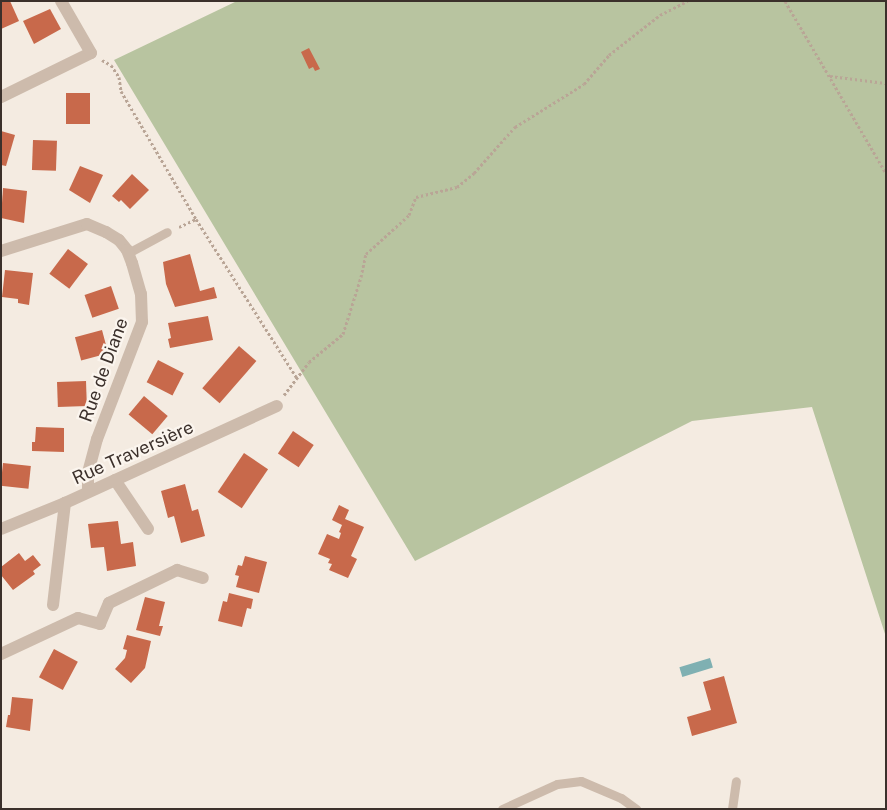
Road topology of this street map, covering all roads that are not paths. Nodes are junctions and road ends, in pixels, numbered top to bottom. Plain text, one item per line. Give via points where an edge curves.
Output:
1 (62, 1) edge
2 (1, 97) edge
3 (167, 232) road end
4 (1, 251) edge
5 (128, 253) junction
6 (277, 406) dead end
7 (115, 480) junction
8 (88, 491) junction
9 (65, 503) junction
10 (1, 529) edge
11 (148, 529) dead end
12 (203, 578) dead end
13 (53, 605) dead end
14 (1, 654) edge
15 (736, 780) dead end
16 (502, 809) edge
17 (636, 809) edge
18 (732, 809) edge

1 - 2 street via 91,53
3 - 5 lane
4 - 5 street, Rue de Diane via 87,224 119,240
5 - 8 street, Rue de Diane via 141,294 142,322 97,439 88,472
6 - 7 street, Rue Traversière
7 - 8 street, Rue Traversière
7 - 11 street
8 - 9 street, Rue Traversière
9 - 10 street, Rue Traversière
9 - 13 street
12 - 14 street via 177,570 109,603 100,624 78,618
15 - 18 lane
16 - 17 lane via 557,784 581,781 621,798

